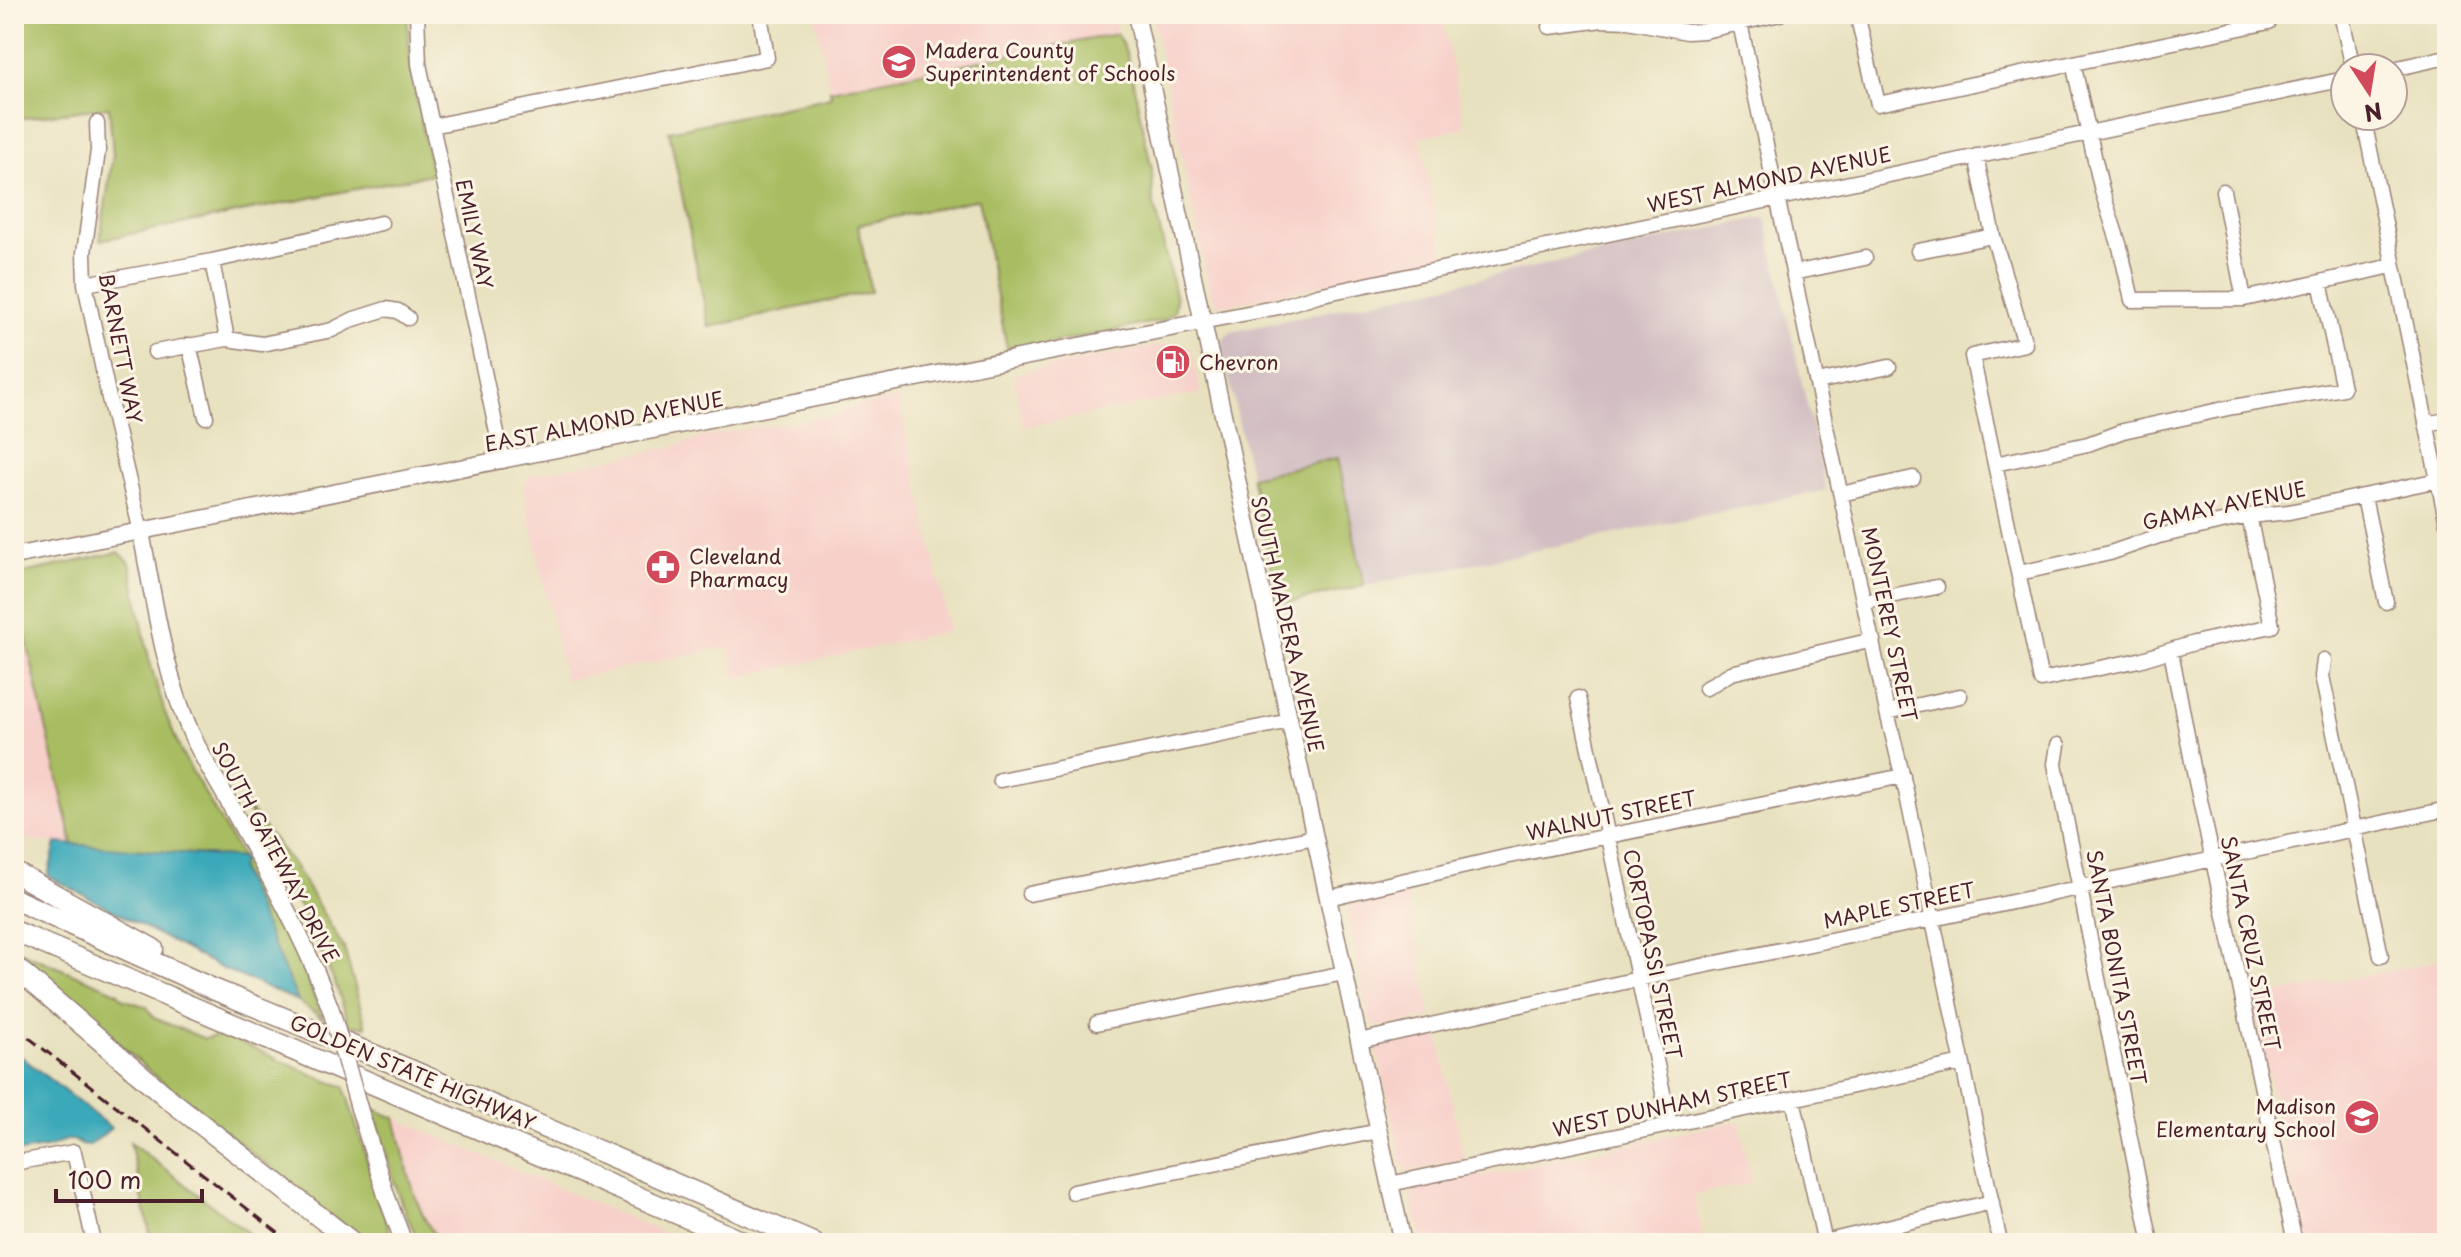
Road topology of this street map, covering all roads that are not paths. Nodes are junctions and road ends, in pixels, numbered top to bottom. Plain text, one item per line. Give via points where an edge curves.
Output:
1 (418, 14) edge
2 (760, 14) edge
3 (1136, 14) edge
4 (1780, 14) edge
5 (1857, 14) edge
6 (2341, 14) edge
7 (2268, 18) edge
8 (1739, 19) edge
9 (1550, 27) dead end
10 (2349, 52) edge
11 (2447, 57) edge
12 (2073, 63) junction
13 (2409, 65) edge
14 (2329, 82) edge
15 (97, 123) dead end
16 (432, 126) junction
17 (2089, 132) junction
18 (2366, 132) edge
19 (1976, 156) junction
20 (2223, 191) dead end
21 (1776, 198) junction
22 (381, 223) dead end
23 (1993, 236) junction
24 (1918, 251) dead end
25 (1865, 258) dead end
26 (212, 261) junction
27 (2392, 266) junction
28 (1793, 273) junction
29 (2320, 282) junction
30 (85, 284) junction
31 (2244, 299) junction
32 (408, 318) dead end
33 (1201, 322) junction
34 (227, 339) junction
35 (189, 345) junction
36 (155, 352) dead end
37 (1889, 367) dead end
38 (1817, 382) junction
39 (206, 417) dead end
40 (2447, 420) edge
41 (2426, 424) junction
42 (503, 461) junction
43 (1995, 464) junction
44 (1913, 478) dead end
45 (2438, 480) junction
46 (1841, 494) junction
47 (2364, 497) junction
48 (2249, 516) junction
49 (2447, 524) edge
50 (141, 532) junction
51 (14, 556) edge
52 (2019, 573) junction
53 (1937, 587) dead end
54 (1865, 601) junction
55 (2386, 602) dead end
56 (1873, 640) junction
57 (2171, 651) junction
58 (2324, 660) dead end
59 (1706, 688) dead end
60 (1960, 696) dead end
61 (1578, 698) dead end
62 (1887, 712) junction
63 (1290, 721) junction
64 (2058, 745) dead end
65 (1903, 776) junction
66 (1000, 780) dead end
67 (2447, 809) edge
68 (2354, 829) junction
69 (1607, 835) junction
70 (1315, 837) junction
71 (2213, 858) junction
72 (14, 872) edge
73 (2081, 887) junction
74 (1029, 894) dead end
75 (1328, 898) junction
76 (14, 899) edge
77 (1933, 919) junction
78 (14, 931) edge
79 (2381, 956) dead end
80 (14, 966) edge
81 (1344, 973) junction
82 (1638, 979) junction
83 (213, 989) junction
84 (1097, 1023) dead end
85 (1359, 1041) junction
86 (1962, 1063) junction
87 (1793, 1099) junction
88 (1670, 1125) junction
89 (1379, 1131) junction
90 (14, 1163) edge
91 (1390, 1184) junction
92 (1073, 1192) dead end
93 (1992, 1202) junction
94 (404, 1240) edge
95 (94, 1243) edge
96 (353, 1243) edge
97 (746, 1243) edge
98 (813, 1243) edge
99 (1403, 1243) edge
100 (1823, 1243) edge
101 (2000, 1243) edge
102 (2151, 1243) edge
103 (2295, 1243) edge

1 - 16 street, EMILY WAY via 417,48
2 - 16 street via 767,58
3 - 33 main road, SOUTH MADERA AVENUE
4 - 8 street
5 - 12 street via 1878,104
6 - 10 street
7 - 12 street
8 - 9 street via 1687,32 1602,20
8 - 21 street, MONTEREY STREET
11 - 13 street
12 - 17 street
14 - 17 street, WEST ALMOND AVENUE
15 - 30 street, BARNETT WAY
16 - 42 street, EMILY WAY
17 - 19 street, WEST ALMOND AVENUE
17 - 31 street via 2132,300
18 - 27 street
19 - 21 street, WEST ALMOND AVENUE
19 - 23 street
20 - 31 street
21 - 28 street, MONTEREY STREET
21 - 33 street, WEST ALMOND AVENUE
22 - 26 street
23 - 24 street
23 - 43 street via 2025,344 1972,356
25 - 28 street
26 - 30 street
26 - 34 street
27 - 29 street
27 - 41 street
28 - 38 street, MONTEREY STREET
29 - 31 street
29 - 43 street via 2343,388 2123,431
30 - 50 street, BARNETT WAY
32 - 34 street via 386,309 332,330 262,344
33 - 42 main road, EAST ALMOND AVENUE
33 - 63 main road, SOUTH MADERA AVENUE
34 - 35 street
35 - 36 street
35 - 39 street
37 - 38 street
38 - 46 street, MONTEREY STREET
40 - 41 street
41 - 45 street
42 - 50 main road, EAST ALMOND AVENUE
43 - 52 street
44 - 46 street
45 - 47 street, GAMAY AVENUE
45 - 49 street
46 - 54 street, MONTEREY STREET
47 - 48 street, GAMAY AVENUE
47 - 55 street
48 - 52 street, GAMAY AVENUE
48 - 57 street via 2272,626
50 - 51 main road, EAST ALMOND AVENUE
50 - 94 main road, SOUTH GATEWAY DRIVE, bridge via 178,700 306,946
52 - 57 street via 2041,680
53 - 54 street
54 - 56 street, MONTEREY STREET
56 - 59 street via 1731,673
56 - 62 street, MONTEREY STREET
57 - 71 street, SANTA CRUZ STREET
58 - 68 street via 2322,676
60 - 62 street
61 - 69 street, CORTOPASSI STREET
62 - 65 street, MONTEREY STREET
63 - 66 street
63 - 70 main road, SOUTH MADERA AVENUE
64 - 73 street, SANTA BONITA STREET via 2055,764
65 - 69 street, WALNUT STREET
65 - 77 street, MONTEREY STREET
67 - 68 street, MAPLE STREET
68 - 71 street, MAPLE STREET
68 - 79 street
69 - 75 street, WALNUT STREET
69 - 82 street, CORTOPASSI STREET
70 - 74 street
70 - 75 main road, SOUTH MADERA AVENUE
71 - 73 street, MAPLE STREET
71 - 103 street, SANTA CRUZ STREET
72 - 83 highway via 185,966
73 - 77 street, MAPLE STREET
73 - 102 street, SANTA BONITA STREET
75 - 81 main road, SOUTH MADERA AVENUE
76 - 83 highway, GOLDEN STATE HIGHWAY
77 - 82 street, MAPLE STREET
77 - 86 street, MONTEREY STREET
78 - 97 highway, GOLDEN STATE HIGHWAY
80 - 96 highway via 169,1099
81 - 84 street
81 - 85 main road, SOUTH MADERA AVENUE
82 - 85 street, MAPLE STREET
82 - 88 street, CORTOPASSI STREET
83 - 98 highway, GOLDEN STATE HIGHWAY
85 - 89 main road, SOUTH MADERA AVENUE
86 - 87 street, WEST DUNHAM STREET
86 - 93 street, MONTEREY STREET
87 - 88 street, WEST DUNHAM STREET
87 - 100 street
88 - 91 street, WEST DUNHAM STREET
89 - 91 main road, SOUTH MADERA AVENUE
89 - 92 street
90 - 95 street via 74,1152
91 - 99 main road, SOUTH MADERA AVENUE
93 - 100 street
93 - 101 street, MONTEREY STREET

